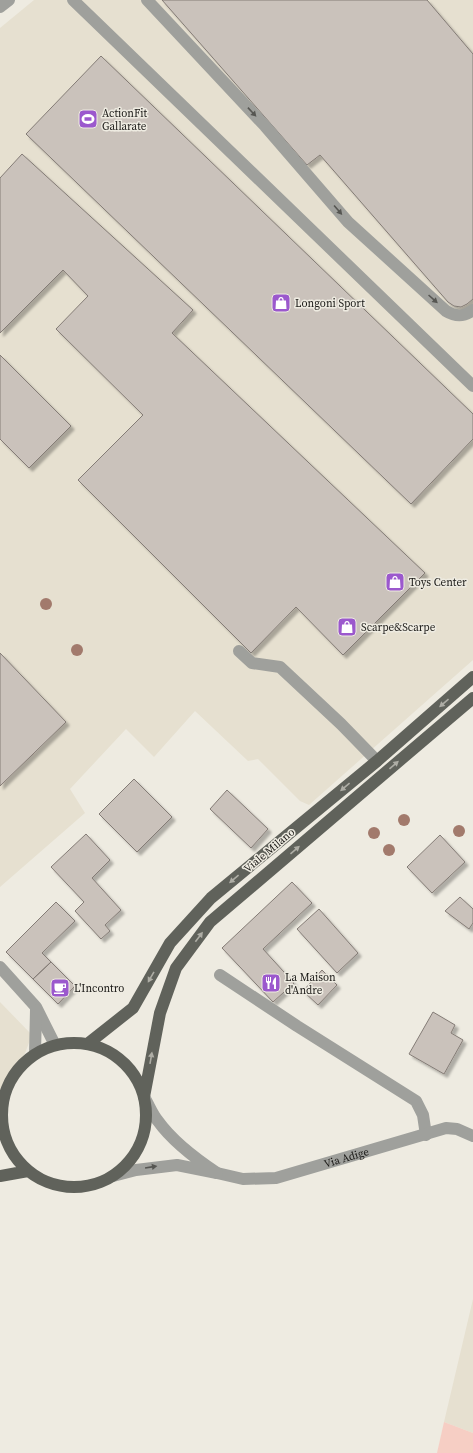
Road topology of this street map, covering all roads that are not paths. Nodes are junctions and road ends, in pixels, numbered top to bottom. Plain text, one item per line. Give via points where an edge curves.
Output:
1 (9, 0) edge
2 (73, 0) edge
3 (147, 0) edge
4 (0, 7) edge
5 (473, 310) edge
6 (473, 386) edge
7 (239, 651) dead end
8 (473, 677) edge
9 (473, 698) edge
10 (377, 761) junction
11 (0, 967) edge
12 (220, 975) dead end
13 (36, 1007) junction
14 (90, 1042) junction
15 (55, 1045) junction
16 (35, 1054) junction
17 (144, 1097) junction
18 (1, 1117) edge
19 (426, 1134) junction
20 (473, 1136) edge
21 (28, 1171) junction
22 (217, 1173) junction
23 (0, 1176) edge
24 (113, 1176) junction

1 - 4 street
2 - 6 street
3 -> 5 street via 226,84 348,222 446,311 457,315 468,314
7 - 10 street via 252,663 280,667
8 -> 10 main road, Viale Milano
17 -> 9 main road via 160,1013 176,968 210,922
10 -> 14 main road, Viale Milano via 211,898 170,943 134,1008
11 - 13 street
12 - 19 street via 416,1101 423,1115
13 - 15 street
13 - 16 street
14 - 15 main road
14 - 17 main road via 126,1062
15 - 16 main road
16 - 18 main road via 17,1071 11,1082 6,1092
17 - 22 street, Via Adige via 158,1122 198,1160
17 - 24 main road via 147,1119 142,1142 130,1161
18 - 21 main road via 5,1137 14,1156
19 - 20 street, Via Adige via 446,1128 457,1129
19 - 22 street, Via Adige via 276,1178 242,1179
21 - 23 main road
21 - 24 main road via 48,1183 70,1188 93,1185
24 -> 22 street, Via Adige via 136,1170 177,1165

